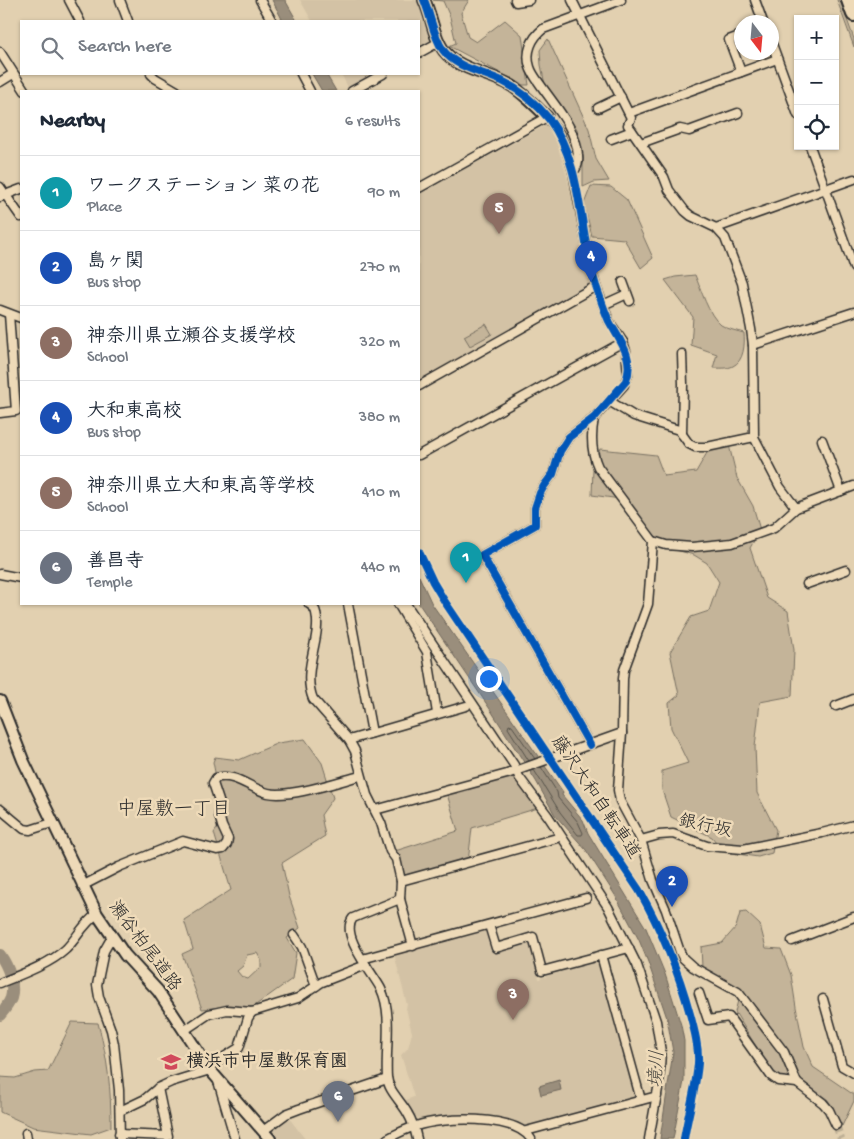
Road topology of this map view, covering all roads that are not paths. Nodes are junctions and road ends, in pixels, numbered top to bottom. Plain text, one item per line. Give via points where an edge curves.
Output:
1 (69, 0) edge
2 (120, 0) edge
3 (260, 0) edge
4 (514, 0) edge
5 (529, 0) edge
6 (572, 0) edge
7 (621, 0) edge
8 (755, 0) edge
9 (849, 0) edge
10 (428, 2) edge
11 (854, 14) edge
12 (580, 15) junction
13 (761, 15) edge
14 (79, 20) edge
15 (128, 20) edge
16 (271, 20) edge
17 (734, 38) edge
18 (438, 42) junction
19 (0, 52) edge
20 (420, 52) edge
21 (734, 53) edge
22 (736, 60) edge
23 (774, 60) edge
24 (777, 60) edge
25 (741, 72) junction
26 (14, 74) junction
27 (153, 75) edge
28 (302, 75) edge
29 (381, 75) edge
30 (0, 82) edge
31 (24, 90) edge
32 (176, 90) edge
33 (309, 90) edge
34 (354, 90) edge
35 (621, 97) junction
36 (794, 105) edge
37 (598, 108) dead end
38 (629, 113) junction
39 (738, 113) dead end
40 (547, 117) junction
41 (632, 131) junction
42 (611, 140) dead end
43 (641, 143) junction
44 (811, 150) edge
45 (573, 172) junction
46 (854, 179) edge
47 (0, 187) edge
48 (420, 187) edge
49 (20, 189) edge
50 (826, 189) junction
51 (3, 196) edge
52 (20, 216) edge
53 (716, 228) junction
54 (854, 268) edge
55 (623, 282) dead end
56 (596, 286) junction
57 (603, 305) junction
58 (0, 310) edge
59 (854, 312) edge
60 (9, 314) junction
61 (20, 318) edge
62 (623, 342) junction
63 (753, 345) junction
64 (682, 354) dead end
65 (420, 385) edge
66 (609, 400) junction
67 (18, 411) edge
68 (0, 412) edge
69 (594, 418) junction
70 (682, 434) junction
71 (754, 437) junction
72 (822, 440) dead end
73 (420, 454) edge
74 (854, 486) edge
75 (841, 491) junction
76 (796, 508) junction
77 (653, 541) junction
78 (846, 570) dead end
79 (0, 574) edge
80 (20, 578) edge
81 (807, 584) dead end
82 (312, 605) edge
83 (348, 605) edge
84 (399, 605) edge
85 (407, 605) edge
86 (854, 699) edge
87 (0, 701) edge
88 (466, 706) dead end
89 (836, 706) dead end
90 (438, 713) junction
91 (372, 733) junction
92 (622, 733) junction
93 (349, 740) junction
94 (590, 745) junction
95 (519, 770) junction
96 (360, 776) junction
97 (534, 796) junction
98 (0, 809) edge
99 (375, 810) junction
100 (52, 823) junction
101 (854, 825) edge
102 (557, 838) junction
103 (641, 840) junction
104 (587, 875) junction
105 (401, 881) junction
106 (82, 886) junction
107 (586, 898) dead end
108 (400, 900) junction
109 (97, 914) junction
110 (854, 917) edge
111 (489, 925) junction
112 (294, 935) dead end
113 (112, 937) junction
114 (792, 941) dead end
115 (413, 946) junction
116 (629, 948) junction
117 (602, 955) junction
118 (364, 962) junction
119 (0, 983) edge
120 (316, 986) junction
121 (699, 993) dead end
122 (823, 999) dead end
123 (252, 1012) junction
124 (185, 1030) junction
125 (212, 1071) junction
126 (854, 1073) edge
127 (387, 1079) junction
128 (797, 1083) junction
129 (158, 1088) junction
130 (657, 1096) junction
131 (641, 1100) junction
132 (120, 1112) junction
133 (836, 1125) tunnel mouth
134 (414, 1126) junction
135 (263, 1130) junction
136 (526, 1131) junction
137 (120, 1136) edge
138 (235, 1139) edge
139 (270, 1139) edge
140 (388, 1139) edge
141 (417, 1139) edge
142 (531, 1139) edge
143 (649, 1139) edge

1 - 14 street
2 - 15 street
3 - 16 street
4 - 5 street
6 - 12 street
7 - 12 street
8 - 13 street
9 - 11 highway
10 - 18 main road
12 - 35 street
12 - 45 street via 544,29 537,34 528,52 530,67 571,129 576,142 578,162
17 - 21 street via 729,40
18 - 20 street
18 - 40 main road via 456,62 512,86
19 - 26 street
22 - 25 street
23 - 25 street
24 - 36 street
25 - 38 street
26 - 30 street
26 - 31 street
27 - 32 street
28 - 33 street
29 - 34 street
35 - 37 street
35 - 38 street
38 - 41 street via 628,126
39 - 43 street via 689,131 680,129
40 - 45 street via 563,141
40 - 48 street
41 - 42 street
41 - 43 street
43 - 53 street via 685,211
44 - 50 street
45 - 56 street
46 - 50 street
47 - 51 street
49 - 51 street
50 - 53 street
50 - 54 street
51 - 52 street
53 - 63 street via 724,238 742,283
55 - 57 street via 629,298
56 - 57 street
56 - 65 street
57 - 62 street
58 - 60 street
59 - 63 street
60 - 61 street
60 - 67 street
62 - 66 street via 628,375 624,385
62 - 73 street
63 - 71 street
64 - 70 street
66 - 69 street
66 - 70 street via 634,416 680,430
67 - 68 street
69 - 77 street via 593,457
69 - 94 street via 570,437 560,451 553,474 540,493 535,508 535,525 482,555
70 - 71 street via 695,447
71 - 76 street via 780,487
72 - 75 street
74 - 75 street
75 - 76 street
76 - 77 street via 774,528 732,542 692,547
77 - 92 street via 648,604 624,670
78 - 81 street
79 - 80 street
82 - 93 street via 317,628 310,677 312,695
83 - 91 street
84 - 90 street via 426,652
85 - 95 street
86 - 89 street
87 - 100 main road, 瀬谷柏尾道路
88 - 90 street
90 - 91 street
91 - 93 street
92 - 94 street
92 - 103 street via 618,790 620,801
93 - 96 street
94 - 95 street
95 - 97 street via 519,777
95 - 99 street
96 - 99 street
96 - 106 street via 279,794 267,793 228,777 216,778 213,783 220,804 219,815 228,839 223,849 183,841
97 - 102 street via 532,800
97 - 104 street
98 - 100 street via 24,829
99 - 105 street via 396,859
100 - 106 main road, 瀬谷柏尾道路
101 - 103 street, 銀行坂 via 743,849 707,846 673,834
102 - 104 street via 582,878
102 - 105 street
103 - 128 street via 684,958 693,967 738,992 784,1052
104 - 116 street
105 - 108 street
106 - 109 main road, 瀬谷柏尾道路
107 - 111 street
108 - 115 street
108 - 118 street via 350,922 350,934
109 - 113 main road, 瀬谷柏尾道路
109 - 119 street via 86,922 64,951
110 - 114 street
111 - 115 street
111 - 117 street via 496,948 533,937 542,971
112 - 120 street via 302,947
113 - 124 main road, 瀬谷柏尾道路
113 - 132 street via 104,951 97,985 114,1044
115 - 118 street
116 - 117 street
116 - 130 street via 660,1039
117 - 131 street
118 - 120 street
118 - 127 street via 385,998
120 - 123 street via 298,998
121 - 128 street via 708,1020 729,1017 771,1076 778,1081
122 - 126 street via 842,1066
123 - 124 street via 226,1010 209,1014
123 - 125 street via 239,1048
124 - 125 main road, 瀬谷柏尾道路
125 - 129 street
125 - 135 main road, 瀬谷柏尾道路
125 - 138 street
127 - 134 street
127 - 135 street via 286,1114
128 - 133 street via 823,1103
129 - 132 street via 145,1100
129 - 137 street via 168,1136
130 - 131 street
130 - 143 street
131 - 136 street
132 - 137 street
134 - 136 street via 458,1120 492,1120
134 - 140 street
134 - 141 street
135 - 139 main road, 瀬谷柏尾道路
136 - 142 street

